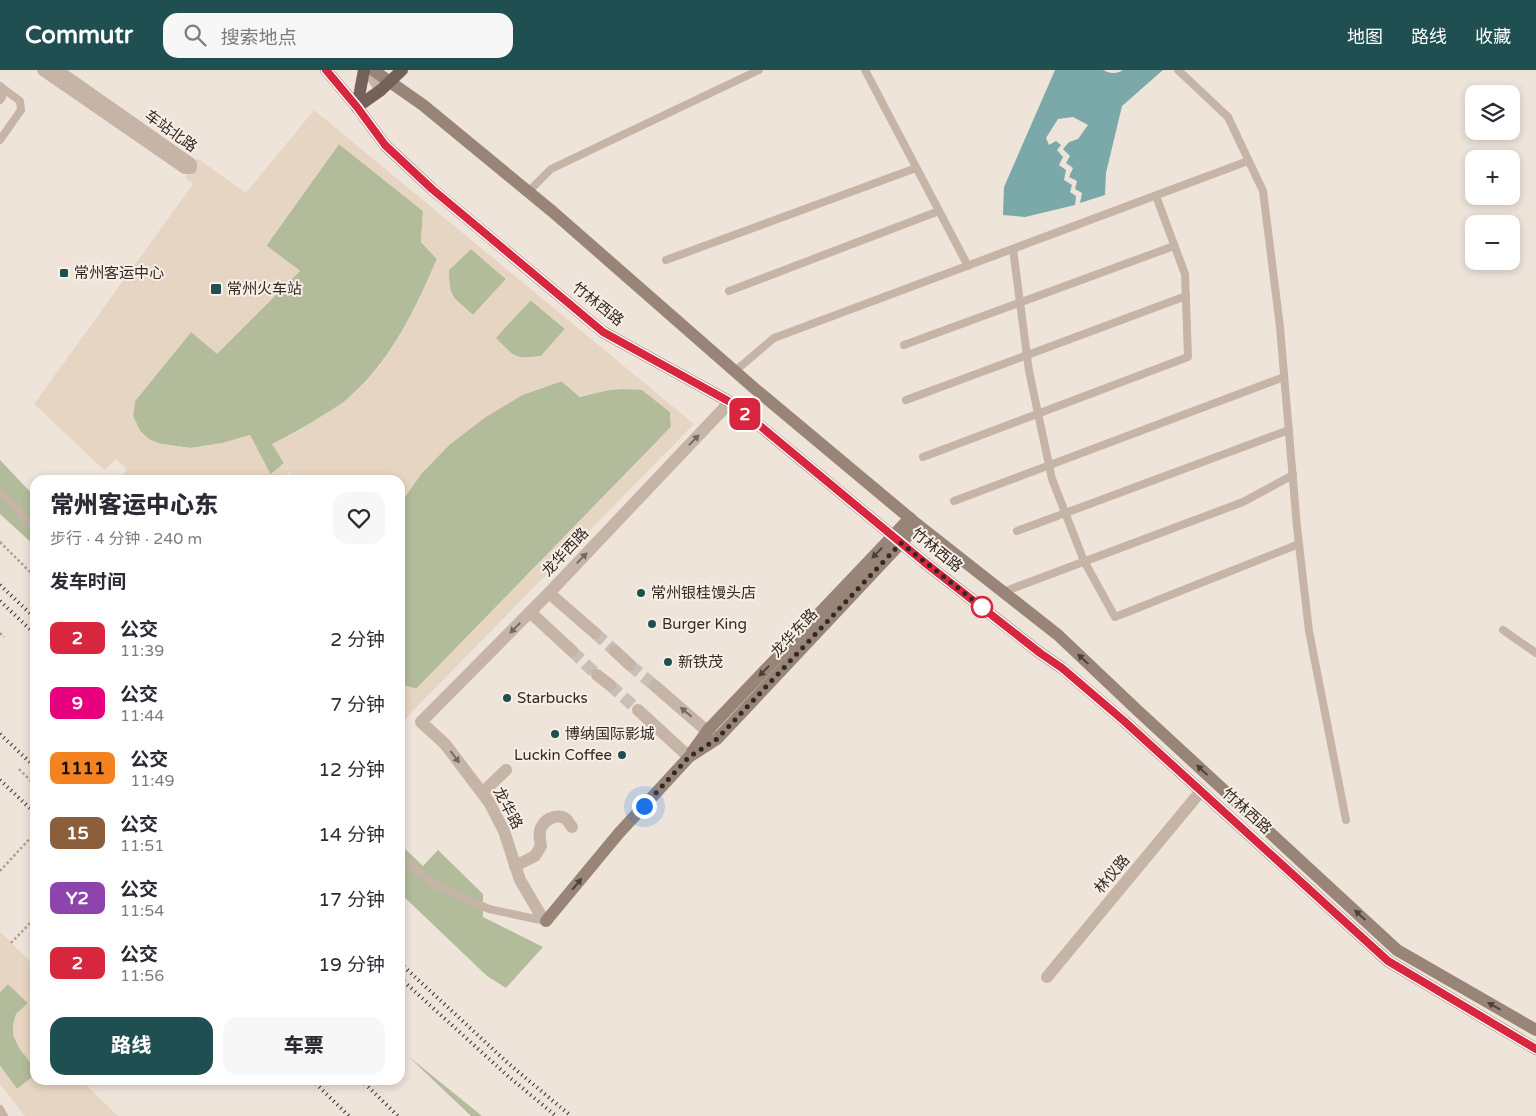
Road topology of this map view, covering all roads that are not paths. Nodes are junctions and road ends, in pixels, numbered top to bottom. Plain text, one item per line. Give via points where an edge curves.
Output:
1 (42, 70) edge
2 (56, 70) edge
3 (326, 70) edge
4 (364, 70) edge
5 (368, 70) edge
6 (373, 70) edge
7 (402, 70) edge
8 (865, 70) edge
9 (755, 71) edge
10 (1182, 71) edge
11 (386, 86) junction
12 (0, 87) edge
13 (84, 94) junction
14 (0, 100) edge
15 (357, 107) junction
16 (0, 140) edge
17 (1248, 161) junction
18 (916, 168) junction
19 (528, 192) junction
20 (1156, 196) junction
21 (939, 211) junction
22 (1174, 246) junction
23 (1013, 249) junction
24 (666, 260) dead end
25 (968, 266) junction
26 (728, 291) dead end
27 (1186, 296) junction
28 (1020, 302) junction
29 (904, 345) dead end
30 (1027, 355) junction
31 (735, 371) junction
32 (1284, 377) junction
33 (906, 400) dead end
34 (730, 402) junction
35 (1038, 414) junction
36 (1289, 430) junction
37 (923, 457) dead end
38 (1049, 465) junction
39 (1293, 475) junction
40 (0, 492) edge
41 (954, 501) dead end
42 (1065, 513) junction
43 (914, 521) junction
44 (30, 524) edge
45 (1017, 531) dead end
46 (897, 540) junction
47 (1299, 544) junction
48 (1084, 561) junction
49 (1003, 592) junction
50 (549, 594) junction
51 (530, 612) junction
52 (1503, 630) dead end
53 (595, 633) tunnel mouth
54 (572, 651) tunnel mouth
55 (615, 652) tunnel mouth
56 (1536, 654) edge
57 (630, 665) tunnel mouth
58 (597, 675) tunnel mouth
59 (610, 685) tunnel mouth
60 (655, 686) tunnel mouth
61 (638, 710) tunnel mouth
62 (421, 722) joint
63 (712, 735) junction
64 (689, 757) junction
65 (506, 770) dead end
66 (1201, 792) junction
67 (482, 793) junction
68 (1346, 820) dead end
69 (572, 827) dead end
70 (405, 862) edge
71 (515, 866) junction
72 (546, 921) junction
73 (1047, 977) dead end
74 (1536, 1030) edge
75 (1536, 1049) edge
76 (0, 1109) edge
77 (4, 1116) edge

1 - 13 street, 车站北路
2 - 13 street, 车站北路
3 - 15 main road, 竹林西路
4 - 15 main road
5 - 11 street
6 - 11 main road, 竹林西路
7 - 11 main road
8 - 18 lane
9 - 19 lane via 551,169
10 - 17 lane via 1228,117
11 - 15 main road
11 - 19 main road, 竹林西路 via 423,105
12 - 14 lane
12 - 16 lane via 20,101 21,110
13 - 13 street, 车站北路 via 185,168 191,168 191,164
15 - 34 main road, 竹林西路 via 385,145 432,189 603,332
17 - 20 lane
17 - 32 lane via 1263,191
18 - 21 lane
18 - 24 lane
19 - 31 main road, 竹林西路
20 - 22 lane
20 - 23 lane
21 - 25 lane
21 - 26 lane
22 - 27 lane via 1185,274
22 - 28 lane
23 - 25 lane
23 - 28 lane
25 - 31 lane via 774,338
27 - 30 lane
27 - 35 lane via 1188,357
28 - 29 lane
28 - 30 lane
30 - 33 lane
30 - 35 lane
31 - 43 main road, 竹林西路
32 - 36 lane
32 - 38 lane
34 - 46 main road, 竹林西路
50 -> 34 street, 龙华西路
35 - 37 lane
35 - 38 lane
36 - 39 lane
36 - 42 lane
38 - 41 lane
38 - 42 lane
39 - 47 lane
39 - 48 lane via 1243,502
40 - 44 lane
42 - 45 lane
42 - 48 lane
43 - 46 main road, 龙华东路
43 - 49 main road, 竹林西路
46 - 63 main road, 龙华东路
46 - 66 main road, 竹林西路 via 1062,668
47 - 48 lane via 1115,617
47 - 68 lane via 1308,631
48 - 49 lane
74 -> 49 main road, 竹林西路 via 1397,950 1058,635
50 - 51 street, 龙华西路
50 - 53 street
51 - 54 street
51 -> 62 street, 龙华西路
52 - 56 lane
55 - 57 street
58 - 59 street
63 -> 60 street
61 - 64 street
62 -> 67 street, 龙华路 via 445,744
63 - 64 main road, 龙华东路
72 -> 64 main road, 龙华东路 via 619,833
65 - 67 street
66 - 73 street, 林仪路
66 - 75 main road, 竹林西路 via 1388,961
67 - 71 street, 龙华路 via 504,831
69 - 71 street via 560,817 549,819 541,826 541,846 535,856
70 - 72 lane via 436,885 489,909
71 - 72 street, 龙华路 via 520,880
76 - 77 lane

